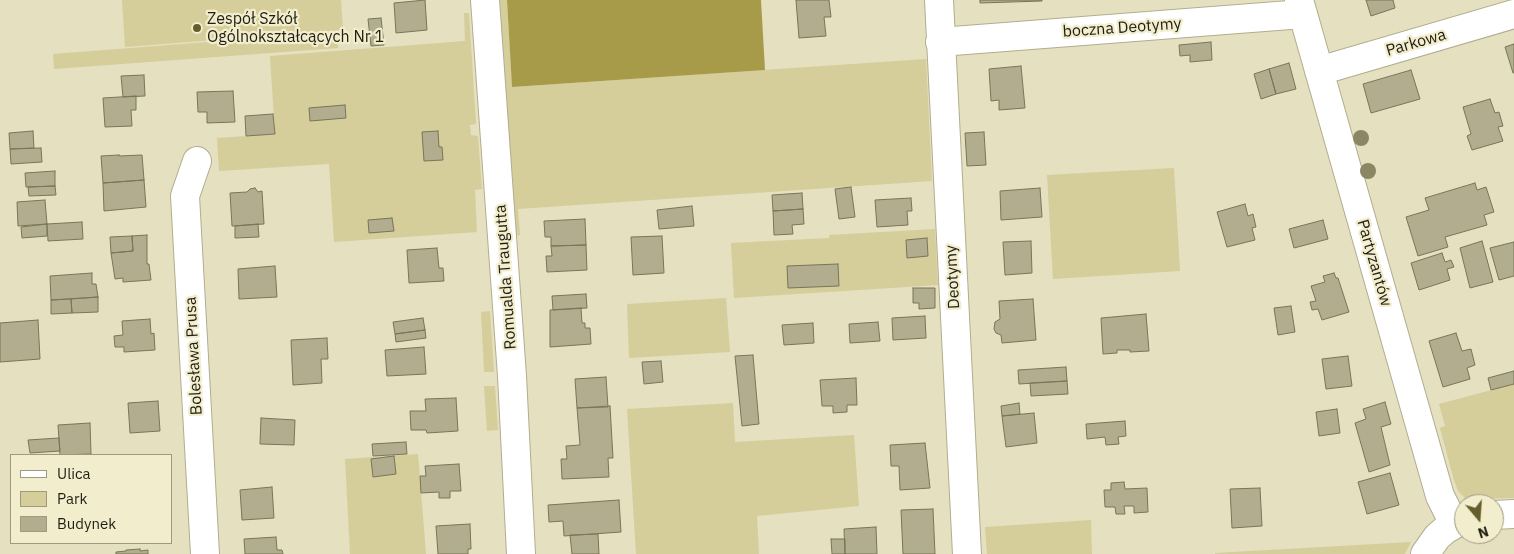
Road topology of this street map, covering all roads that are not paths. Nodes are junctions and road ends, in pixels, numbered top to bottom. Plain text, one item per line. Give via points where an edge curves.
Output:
1 (485, 0) edge
2 (939, 0) edge
3 (1301, 7) edge
4 (1514, 14) edge
5 (940, 42) junction
6 (1319, 71) junction
7 (197, 161) dead end
8 (1454, 515) edge
9 (1454, 525) edge
10 (205, 554) edge
11 (521, 554) edge
12 (967, 554) edge
13 (1425, 554) edge

1 - 11 street, Romualda Traugutta
2 - 5 street, Deotymy
3 - 5 street, boczna Deotymy
3 - 6 street, Partyzantów
4 - 6 street, Parkowa
5 - 12 street, Deotymy
6 - 8 street, Partyzantów via 1440,496
7 - 10 street, Bolesława Prusa via 185,196
9 - 13 street via 1437,537

